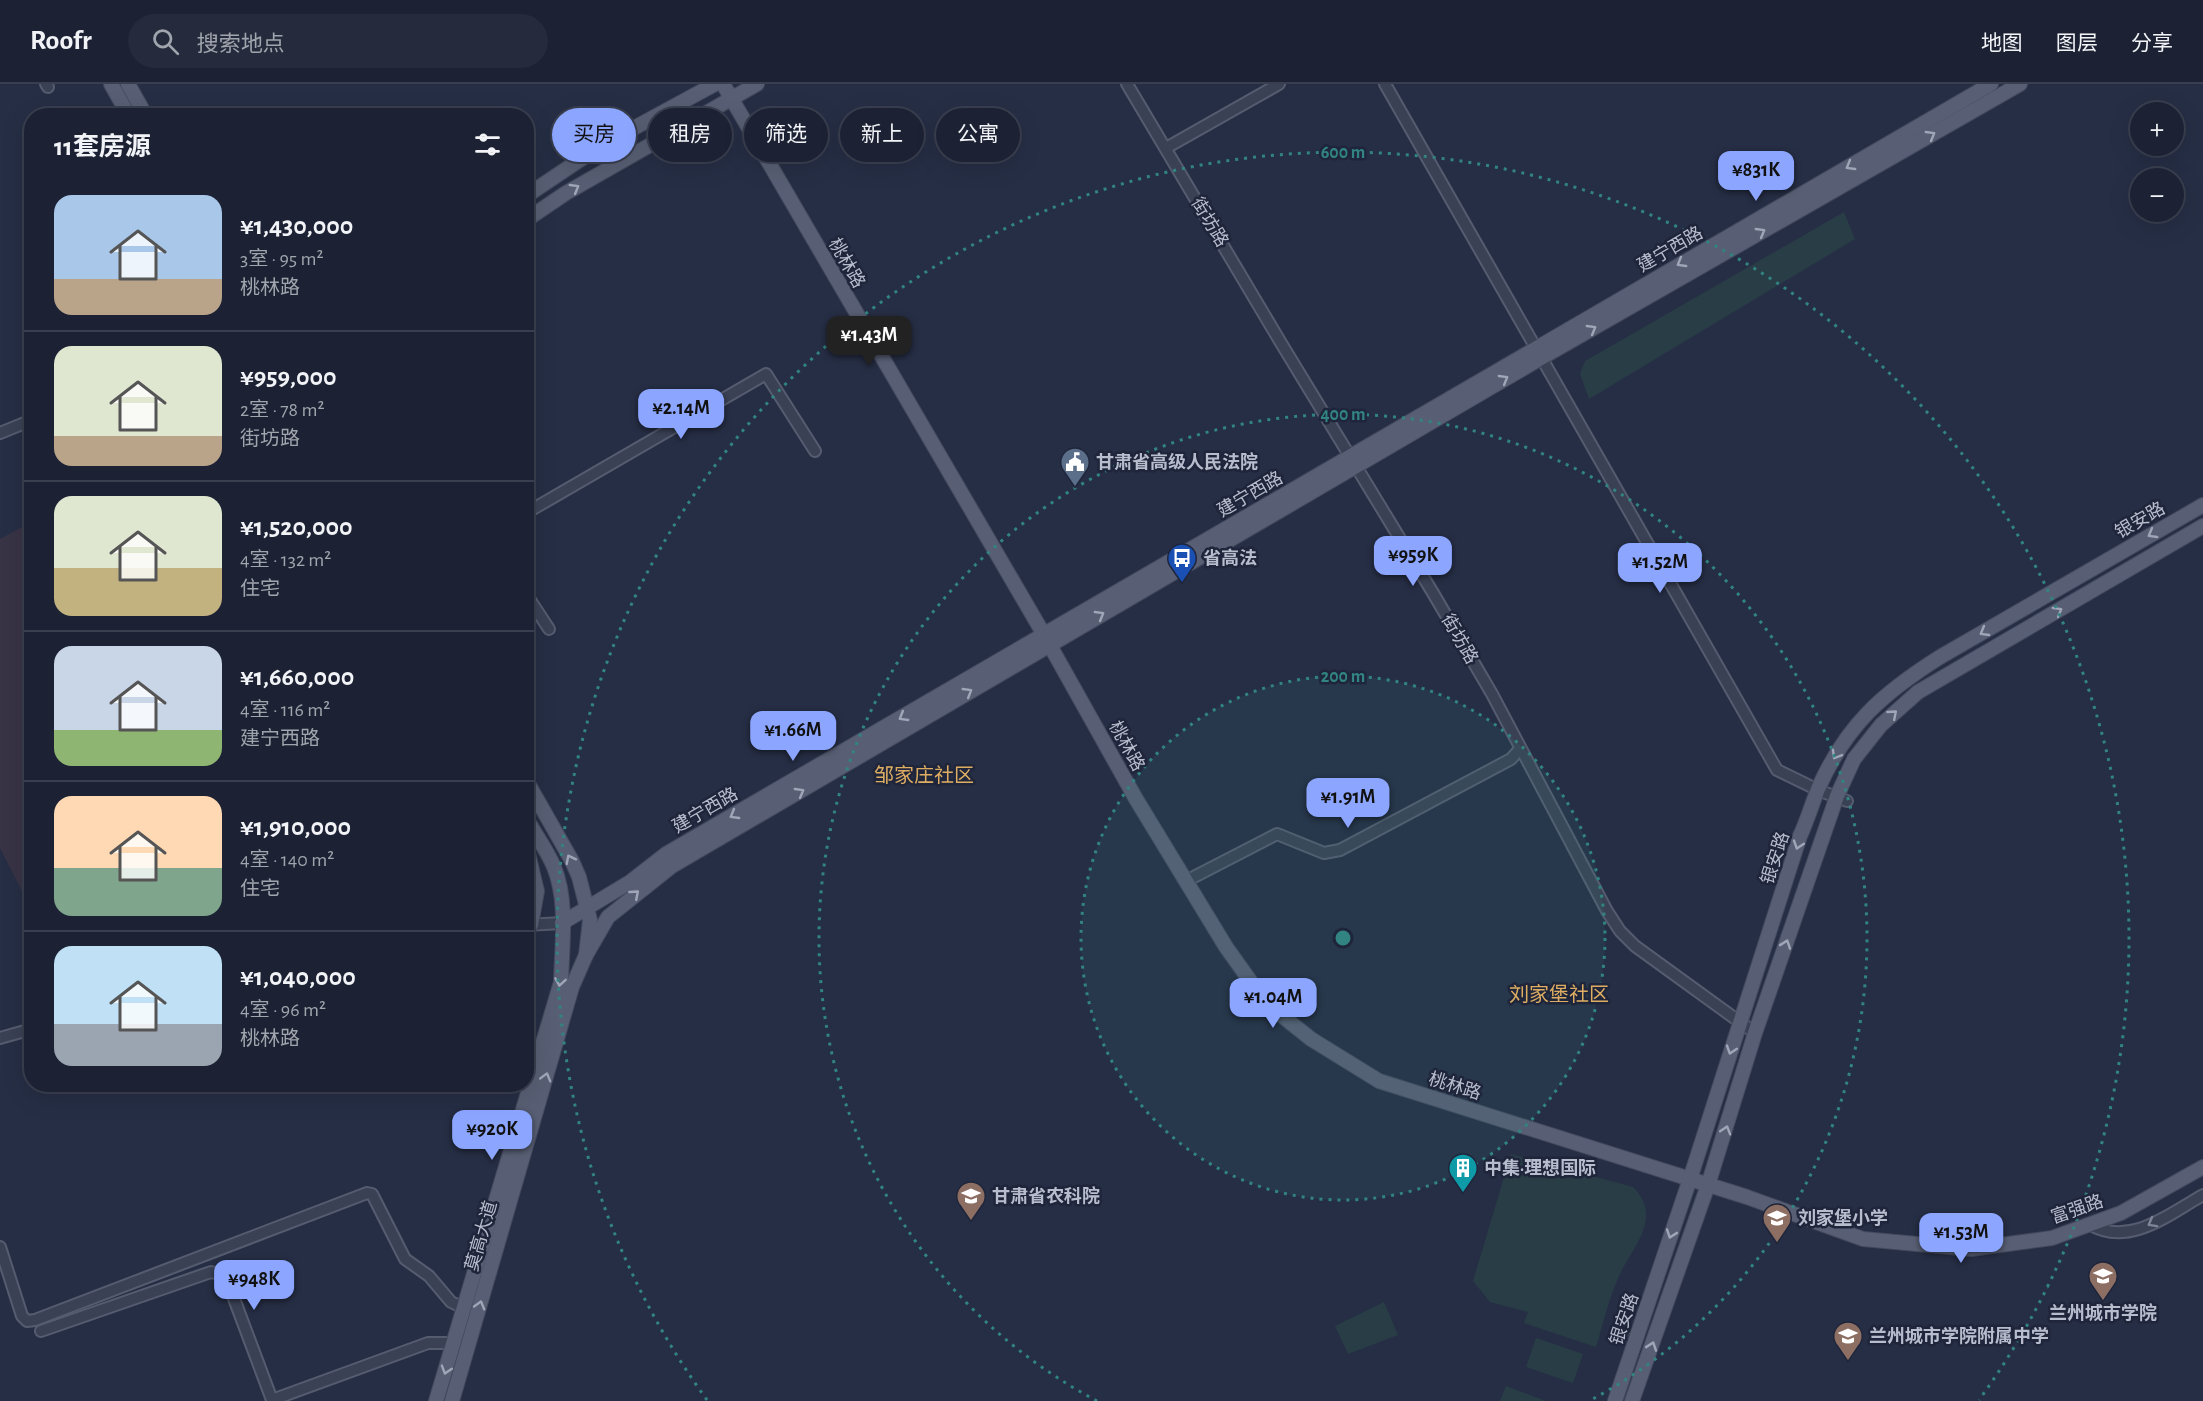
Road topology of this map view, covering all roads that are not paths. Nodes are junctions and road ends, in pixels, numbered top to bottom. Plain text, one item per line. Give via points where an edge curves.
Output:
1 (111, 84) edge
2 (128, 84) edge
3 (716, 84) edge
4 (723, 84) edge
5 (757, 84) edge
6 (1127, 84) edge
7 (1279, 84) edge
8 (1385, 84) edge
9 (1991, 84) edge
10 (2020, 84) edge
11 (731, 99) junction
12 (124, 108) edge
13 (142, 108) edge
14 (1166, 148) junction
15 (534, 191) edge
16 (534, 215) edge
17 (1538, 353) junction
18 (24, 423) edge
19 (0, 433) edge
20 (815, 451) dead end
21 (1353, 461) junction
22 (2203, 505) edge
23 (534, 508) edge
24 (2203, 526) edge
25 (534, 606) edge
26 (549, 629) dead end
27 (1046, 639) junction
28 (1520, 749) junction
29 (1818, 790) junction
30 (534, 794) edge
31 (1842, 799) junction
32 (534, 832) edge
33 (534, 878) edge
34 (1186, 881) junction
35 (534, 904) edge
36 (589, 914) junction
37 (608, 917) junction
38 (562, 923) junction
39 (534, 925) edge
40 (586, 955) junction
41 (1740, 1022) junction
42 (24, 1031) edge
43 (1755, 1033) junction
44 (0, 1038) edge
45 (534, 1073) edge
46 (528, 1092) edge
47 (2203, 1167) edge
48 (1690, 1179) junction
49 (1708, 1185) junction
50 (2203, 1195) edge
51 (2090, 1224) junction
52 (0, 1247) edge
53 (464, 1308) junction
54 (41, 1331) dead end
55 (1617, 1334) dead end
56 (1635, 1342) junction
57 (454, 1343) junction
58 (436, 1401) edge
59 (452, 1401) edge
60 (1615, 1401) edge
61 (1632, 1401) edge

1 - 12 main road
2 - 13 main road
3 - 15 main road via 599,147
4 - 11 main road, 桃林路
5 - 11 main road
6 - 14 street, 街坊路
7 - 14 street
8 - 17 street
9 -> 17 main road, 建宁西路
17 -> 10 main road, 建宁西路
16 -> 11 main road
11 - 27 main road, 桃林路
14 - 21 street, 街坊路
17 - 21 main road, 建宁西路
17 - 29 street via 1777,770
18 - 19 street
20 - 23 street via 766,374
21 - 27 main road, 建宁西路
21 - 28 street, 街坊路 via 1451,623
22 -> 29 main road, 银安路 via 1901,682 1851,731
31 -> 24 main road, 银安路 via 1854,759 1881,725 1918,693
25 - 26 street
27 - 34 main road, 桃林路
27 -> 36 main road, 建宁西路 via 666,854
37 -> 27 main road, 建宁西路 via 672,866 834,772
28 - 34 street via 1511,759 1340,850 1324,853 1277,834
28 - 41 street, 街坊路 via 1620,931 1660,966
29 - 31 street
29 -> 41 main road, 银安路
36 -> 30 main road, 莫高大道 via 572,861
43 -> 31 main road, 银安路
32 - 38 main road, 莫高大道 via 559,883
33 - 35 main road
34 - 48 main road, 桃林路 via 1266,1003 1311,1039 1379,1081
36 - 37 main road
36 - 38 main road
36 - 40 main road, 莫高大道
37 - 40 main road, 建宁西路
38 - 39 street
38 -> 45 main road, 莫高大道 via 561,982
59 -> 40 main road, 莫高大道 via 572,987
41 - 43 street, 街坊路
41 -> 48 main road, 银安路
42 - 44 street
49 -> 43 main road, 银安路
46 -> 53 main road, 莫高大道
47 - 51 main road, 富强路 via 2121,1213
48 - 49 main road, 桃林路
48 -> 56 main road, 银安路
49 - 51 main road, 富强路 via 1863,1239 1971,1249 2052,1238
61 -> 49 main road, 银安路
50 -> 51 street via 2128,1233 2113,1233
52 - 53 street via 22,1316 27,1321 35,1320 367,1193 372,1194 405,1259 429,1276 451,1302
53 - 57 main road, 莫高大道
54 - 57 street via 211,1272 227,1280 272,1401 428,1342
55 - 56 street
56 - 60 main road, 银安路
57 -> 58 main road, 莫高大道

